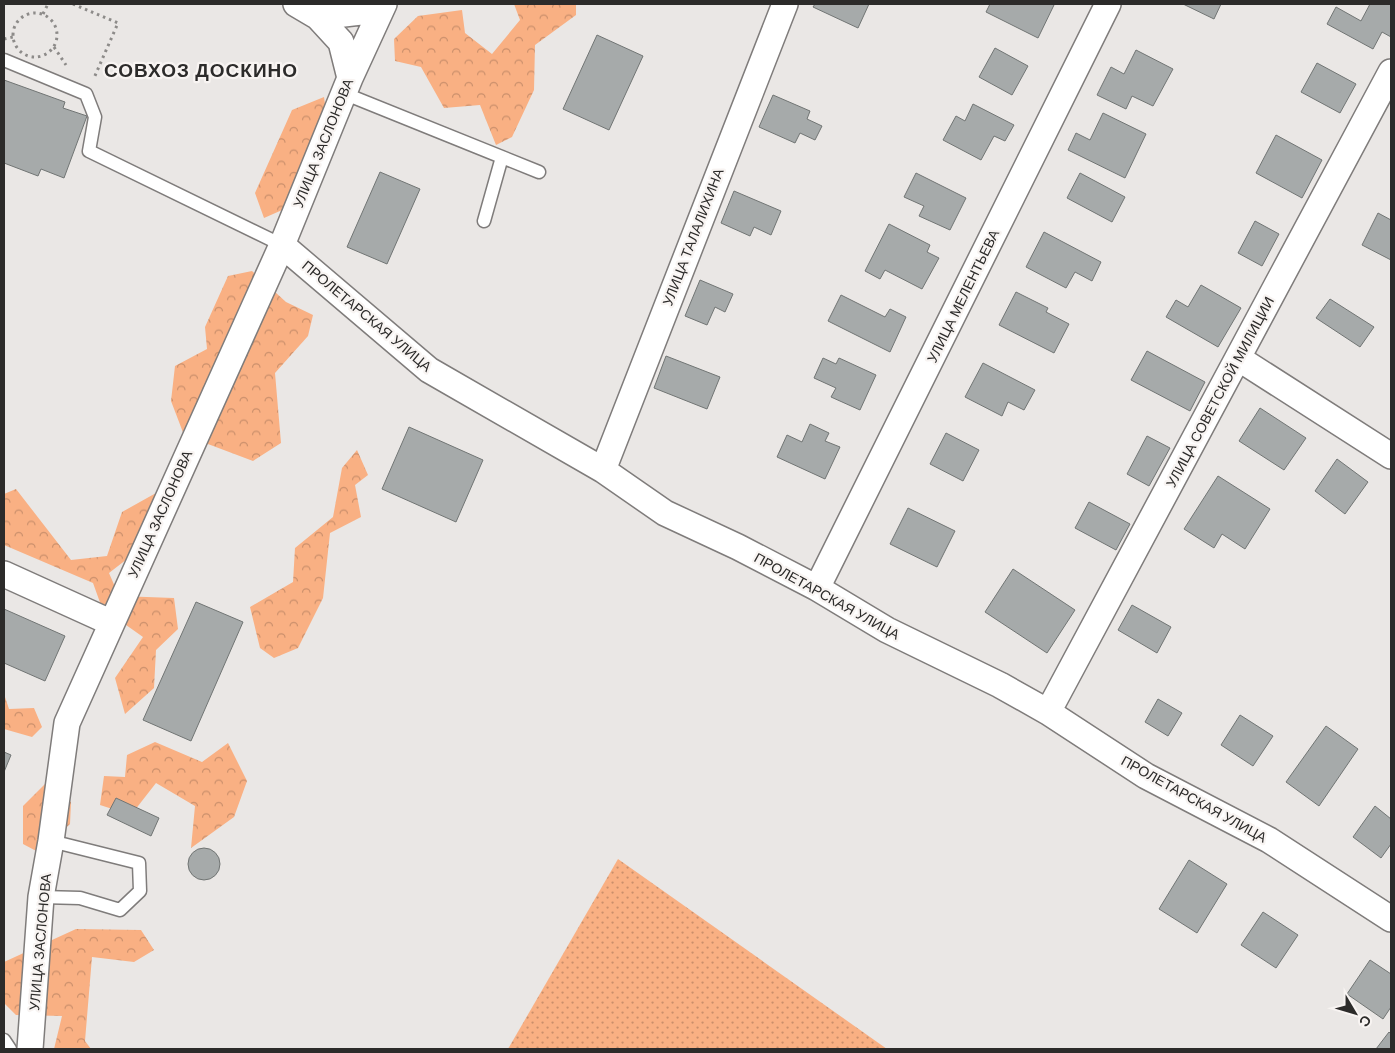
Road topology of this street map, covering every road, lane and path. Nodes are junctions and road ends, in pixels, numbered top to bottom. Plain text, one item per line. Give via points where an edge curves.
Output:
1 (48, 4) edge
2 (73, 4) edge
3 (296, 4) edge
4 (375, 4) edge
5 (384, 4) edge
6 (785, 4) edge
7 (1108, 4) edge
8 (43, 14) junction
9 (318, 17) junction
10 (13, 37) junction
11 (4, 39) edge
12 (4, 60) edge
13 (1391, 72) edge
14 (346, 85) junction
15 (86, 94) junction
16 (502, 157) junction
17 (539, 172) dead end
18 (484, 221) dead end
19 (282, 245) junction
20 (1238, 358) junction
21 (1391, 456) edge
22 (603, 470) junction
23 (4, 574) edge
24 (817, 588) junction
25 (112, 623) junction
26 (1048, 712) junction
27 (51, 841) junction
28 (41, 897) junction
29 (1391, 919) edge
30 (4, 1040) edge
31 (10, 1049) edge
32 (30, 1049) edge

1 - 8 path
2 - 15 path via 118,23
3 - 9 street
4 - 9 street via 361,12
5 - 14 street, УЛИЦА ЗАСЛОНОВА
6 - 22 street, УЛИЦА ТАЛАЛИХИНА
7 - 24 street, УЛИЦА МЕЛЕНТЬЕВА
8 - 10 path via 23,17 15,26
8 - 10 path via 53,22 58,34 54,47 46,55 25,56 16,48
9 - 14 street via 341,42
10 - 11 path
12 - 15 lane
13 - 20 street, УЛИЦА СОВЕТСКОЙ МИЛИЦИИ
14 - 16 lane
14 - 19 street, УЛИЦА ЗАСЛОНОВА
15 - 19 lane via 95,118 89,151
16 - 17 lane
16 - 18 lane
19 - 22 street, ПРОЛЕТАРСКАЯ УЛИЦА via 429,370
19 - 25 street, УЛИЦА ЗАСЛОНОВА
20 - 21 street
20 - 26 street, УЛИЦА СОВЕТСКОЙ МИЛИЦИИ
22 - 24 street, ПРОЛЕТАРСКАЯ УЛИЦА via 665,513
23 - 25 street
24 - 26 street, ПРОЛЕТАРСКАЯ УЛИЦА via 887,630
25 - 27 street, УЛИЦА ЗАСЛОНОВА via 67,723
26 - 29 street, ПРОЛЕТАРСКАЯ УЛИЦА via 1146,776 1268,840
27 - 28 street, УЛИЦА ЗАСЛОНОВА
27 - 28 lane via 138,862 140,891 120,910 80,898
28 - 32 street, УЛИЦА ЗАСЛОНОВА
30 - 31 lane

